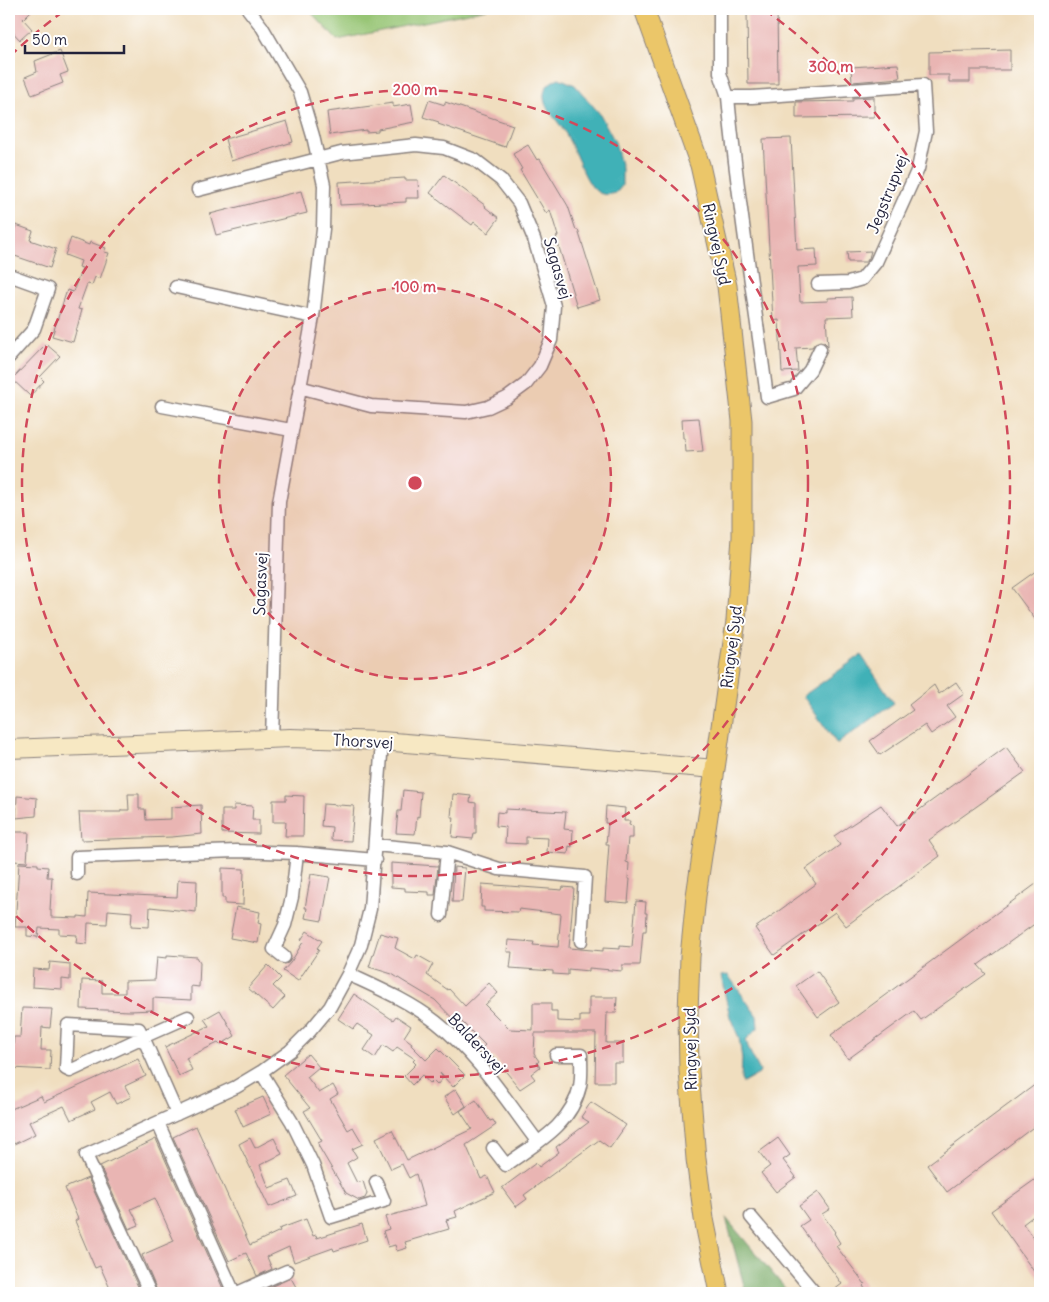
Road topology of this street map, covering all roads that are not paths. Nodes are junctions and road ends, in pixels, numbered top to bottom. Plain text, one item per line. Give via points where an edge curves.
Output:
1 (248, 9) edge
2 (644, 9) edge
3 (720, 9) edge
4 (728, 97) junction
5 (318, 158) junction
6 (198, 190) dead end
7 (9, 275) edge
8 (818, 284) dead end
9 (176, 287) dead end
10 (313, 316) junction
11 (820, 349) dead end
12 (9, 357) edge
13 (299, 387) junction
14 (162, 406) dead end
15 (291, 430) junction
16 (272, 739) junction
17 (382, 741) junction
18 (9, 749) edge
19 (715, 769) junction
20 (375, 845) junction
21 (448, 852) junction
22 (297, 853) junction
23 (374, 860) junction
24 (77, 874) dead end
25 (441, 915) dead end
26 (581, 940) dead end
27 (284, 957) dead end
28 (348, 974) junction
29 (188, 1017) dead end
30 (143, 1037) junction
31 (556, 1055) dead end
32 (261, 1072) junction
33 (177, 1114) junction
34 (158, 1123) junction
35 (537, 1141) junction
36 (493, 1148) dead end
37 (376, 1182) dead end
38 (751, 1217) dead end
39 (287, 1271) dead end
40 (150, 1293) edge
41 (235, 1293) edge
42 (719, 1293) edge
43 (815, 1293) edge

1 - 5 street, Sagasvej via 300,92
2 - 19 main road, Ringvej Syd via 700,165 727,286 742,421 742,538 736,621
3 - 4 street via 720,73
4 - 8 street, Jegstrupvej via 923,85 926,131 918,169 876,262 862,279
4 - 11 street via 767,397 794,389 810,370
5 - 6 street, Sagasvej
5 - 10 street, Sagasvej via 324,186 324,230
5 - 13 street, Sagasvej via 416,145 444,148 475,160 501,180 519,203 554,306 551,340 540,366 526,384 488,407 466,412 371,406
7 - 12 street via 48,289 34,329
9 - 10 street
10 - 13 street, Sagasvej
13 - 15 street, Sagasvej
14 - 15 street
15 - 16 street, Sagasvej via 279,502
16 - 17 street, Thorsvej
16 - 18 street, Thorsvej
17 - 19 street, Thorsvej
17 - 20 street
19 - 42 main road, Ringvej Syd via 696,896 688,1013 696,1159
20 - 21 street
20 - 23 street
21 - 25 street
21 - 26 street via 499,869 585,877
22 - 23 street
22 - 24 street via 236,851 77,857
22 - 27 street via 292,897 274,950
23 - 28 street via 370,909 361,945
28 - 32 street via 310,1032
28 - 35 street, Baldersvej via 403,1000 459,1042
29 - 30 street
30 - 30 street via 70,1072 66,1069 68,1025 139,1029
30 - 33 street
31 - 35 street via 582,1055 580,1085 566,1118
32 - 33 street
32 - 37 street via 301,1139 331,1217 384,1201
33 - 34 street
34 - 40 street via 86,1155
34 - 41 street
35 - 36 street via 506,1165
38 - 43 street
39 - 41 street

